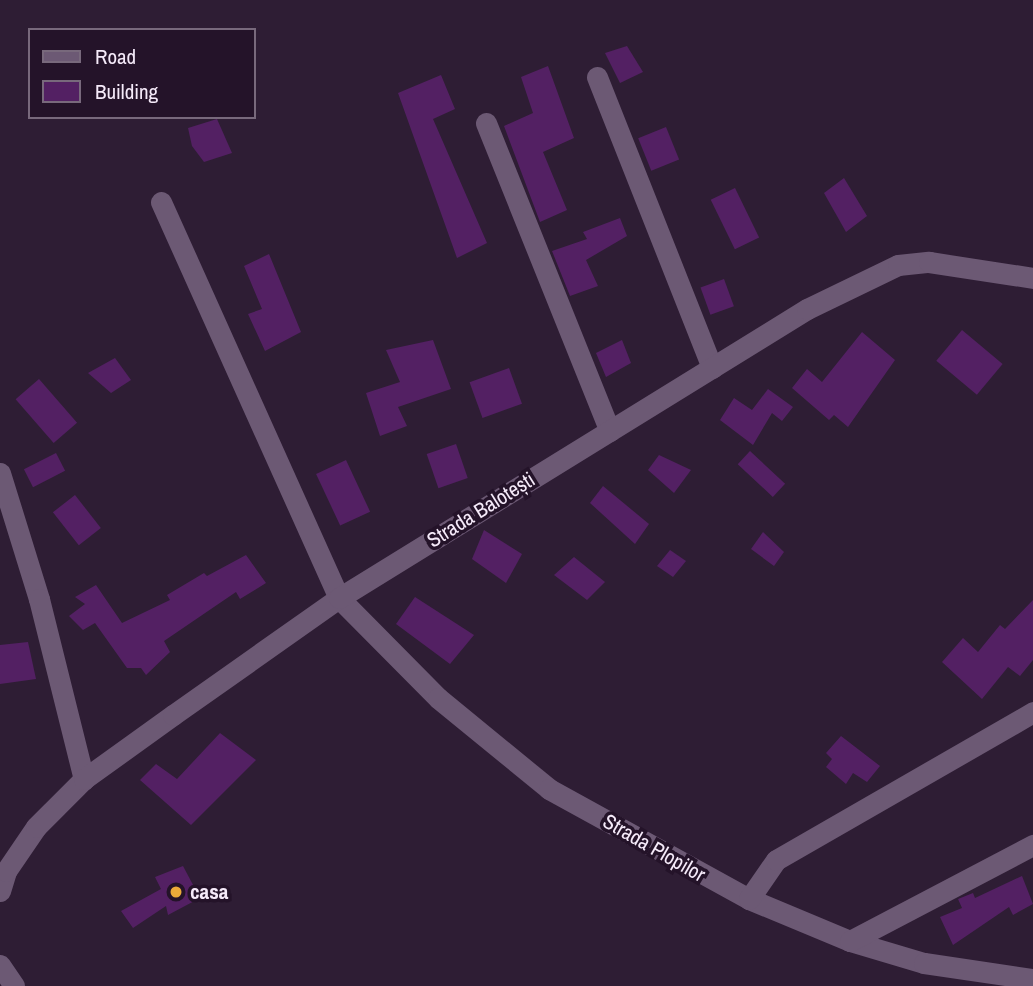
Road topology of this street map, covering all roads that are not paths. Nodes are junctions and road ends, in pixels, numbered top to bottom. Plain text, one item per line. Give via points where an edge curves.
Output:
1 (597, 77) dead end
2 (486, 123) dead end
3 (161, 202) dead end
4 (1033, 278) edge
5 (712, 368) junction
6 (610, 431) junction
7 (0, 473) edge
8 (339, 598) junction
9 (1033, 712) edge
10 (84, 779) junction
11 (1033, 845) edge
12 (0, 891) edge
13 (749, 899) junction
14 (850, 941) junction
15 (0, 965) edge
16 (1033, 979) edge
17 (14, 986) edge

1 - 5 street
2 - 6 street
3 - 8 street
4 - 5 street, Strada Balotești via 929,262 898,265 807,309
5 - 6 street, Strada Balotești
6 - 8 street, Strada Balotești
7 - 10 street via 39,599
8 - 10 street, Strada Balotești
8 - 13 street, Strada Plopilor via 438,698 549,789
9 - 13 street via 776,860
10 - 12 street, Strada Balotești via 36,827 6,871
11 - 14 street
13 - 14 street, Strada Plopilor
14 - 16 street, Strada Plopilor via 924,963
15 - 17 street

